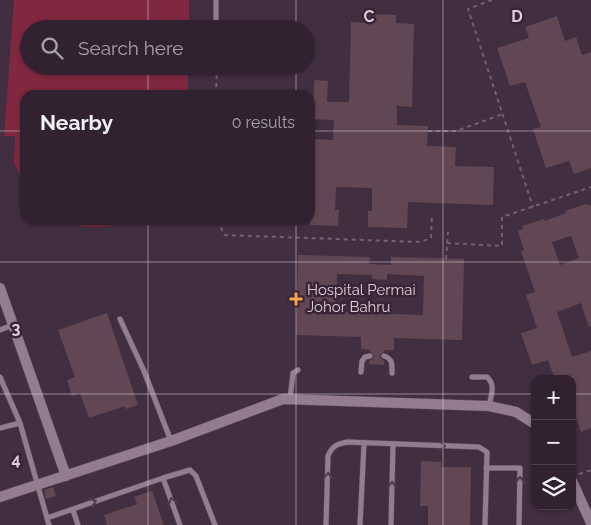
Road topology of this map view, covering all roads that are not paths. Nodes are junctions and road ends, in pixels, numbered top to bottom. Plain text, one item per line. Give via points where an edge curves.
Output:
1 (216, 0) edge
2 (216, 20) edge
3 (0, 288) edge
4 (120, 319) dead end
5 (14, 325) junction
6 (0, 330) edge
7 (370, 356) dead end
8 (384, 356) dead end
9 (298, 370) dead end
10 (361, 372) dead end
11 (392, 374) dead end
12 (0, 377) edge
13 (472, 377) dead end
14 (290, 399) junction
15 (489, 406) junction
16 (531, 421) edge
17 (20, 423) junction
18 (0, 428) edge
19 (171, 441) junction
20 (364, 444) junction
21 (393, 445) junction
22 (486, 468) junction
23 (66, 476) junction
24 (163, 478) junction
25 (38, 485) junction
26 (576, 490) edge
27 (0, 497) edge
28 (73, 510) junction
29 (47, 518) junction
30 (591, 523) edge
31 (49, 525) edge
32 (78, 525) edge
33 (180, 525) edge
34 (215, 525) edge
35 (326, 525) edge
36 (360, 525) edge
37 (391, 525) edge
38 (485, 525) edge
39 (519, 525) edge

1 - 2 lane
3 - 5 street
4 - 19 lane
5 - 6 lane
5 - 23 street
7 - 10 lane via 362,361
8 - 11 lane via 392,361
9 - 14 lane via 293,373
12 - 17 lane
13 - 15 lane via 491,380
14 - 15 street
14 - 19 street
15 - 16 street via 516,412
17 - 18 lane
17 - 25 lane
19 - 23 street
20 - 21 lane
35 -> 20 lane via 328,456 331,449 347,442
20 - 36 lane
21 -> 22 lane via 479,447 487,452
37 -> 21 lane
22 - 38 lane
39 -> 22 lane via 520,468
23 - 25 street
28 -> 24 lane
33 -> 24 lane
24 - 34 lane via 185,470 194,472
25 - 27 street
25 - 29 lane
26 - 30 street
28 - 29 lane
28 - 32 lane
29 - 31 lane

